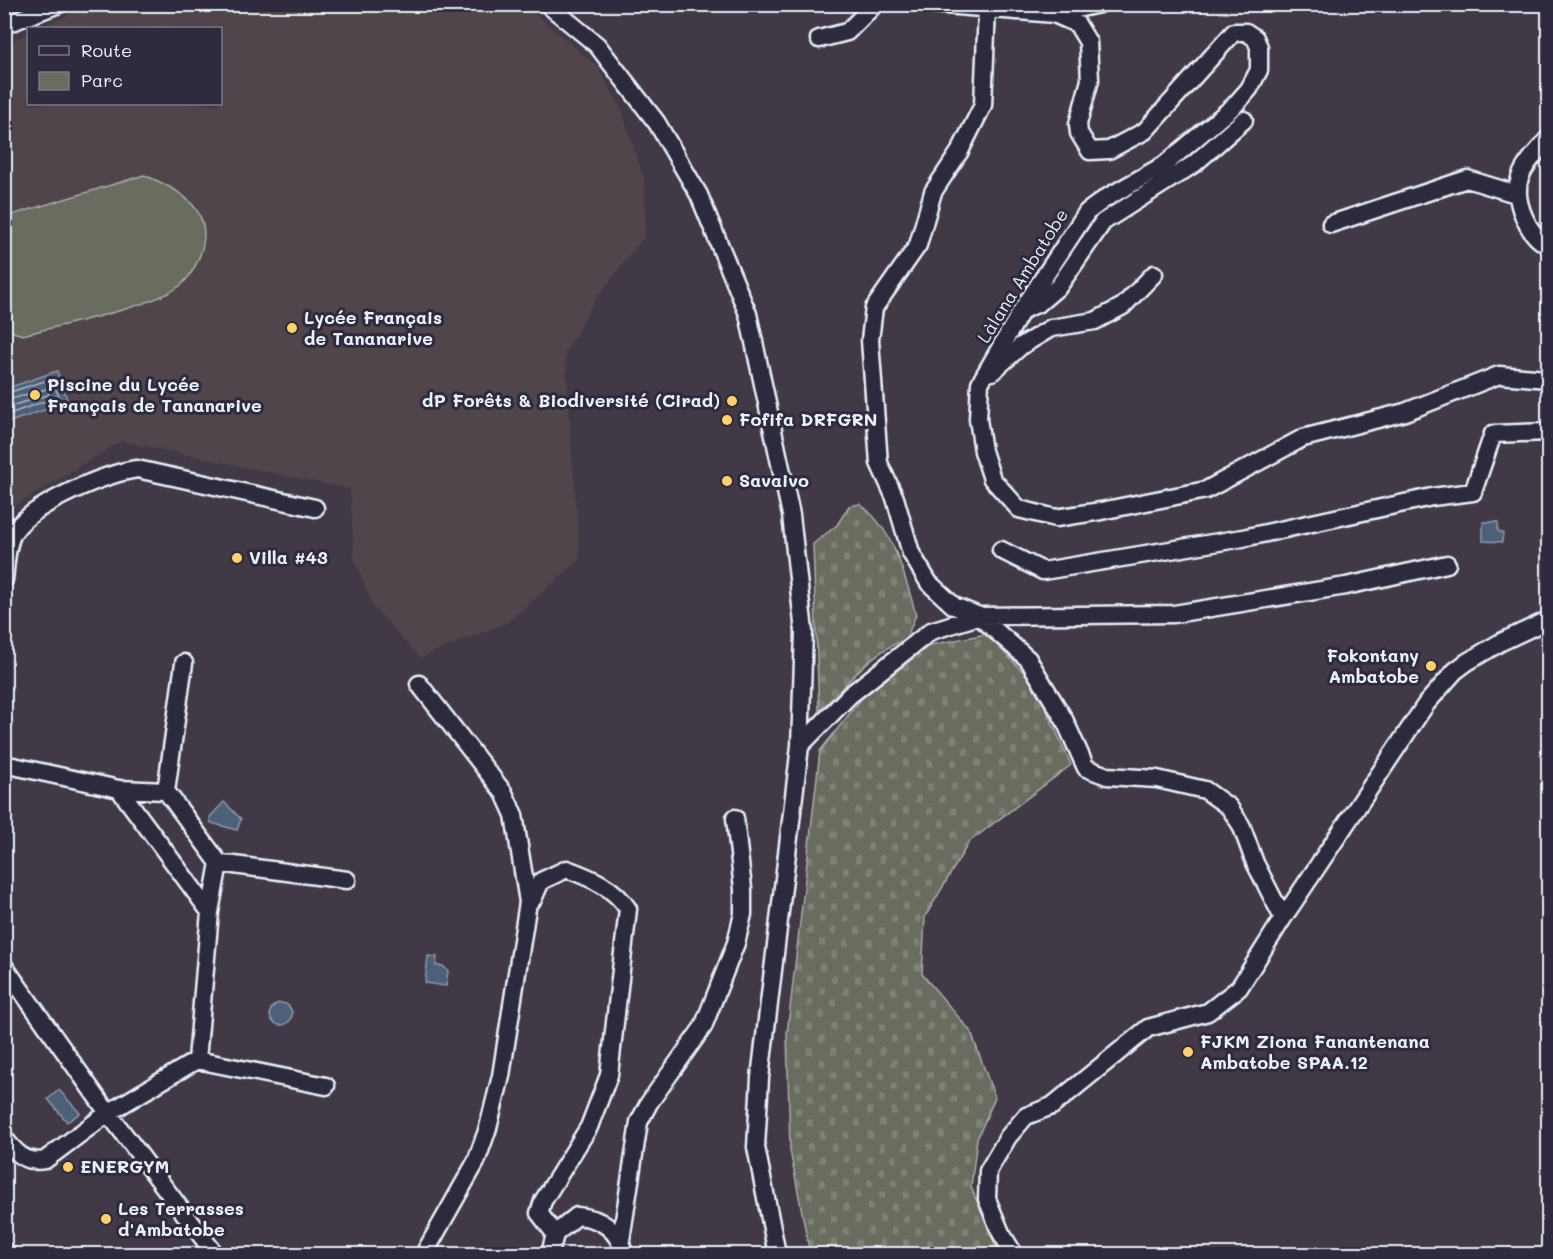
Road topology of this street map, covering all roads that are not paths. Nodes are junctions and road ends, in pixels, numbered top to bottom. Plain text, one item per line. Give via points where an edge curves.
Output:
1 (59, 4) edge
2 (547, 4) edge
3 (875, 4) edge
4 (933, 4) edge
5 (1099, 4) edge
6 (987, 9) junction
7 (1054, 14) junction
8 (6, 22) edge
9 (819, 39) dead end
10 (1244, 120) dead end
11 (1548, 139) edge
12 (1516, 194) junction
13 (1331, 224) dead end
14 (1548, 245) edge
15 (1154, 274) dead end
16 (1022, 310) junction
17 (1548, 379) edge
18 (980, 383) junction
19 (1548, 432) edge
20 (315, 508) dead end
21 (1001, 550) dead end
22 (1447, 564) dead end
23 (4, 580) edge
24 (979, 616) junction
25 (1548, 620) edge
26 (184, 663) dead end
27 (419, 684) dead end
28 (800, 747) junction
29 (4, 764) edge
30 (119, 789) junction
31 (166, 791) junction
32 (735, 818) dead end
33 (219, 863) junction
34 (347, 880) dead end
35 (528, 902) junction
36 (210, 912) junction
37 (1282, 918) junction
38 (4, 966) edge
39 (197, 1060) junction
40 (326, 1086) dead end
41 (108, 1113) junction
42 (4, 1138) edge
43 (555, 1234) junction
44 (623, 1247) edge
45 (4, 1251) edge
46 (8, 1254) edge
47 (215, 1254) edge
48 (424, 1254) edge
49 (550, 1254) edge
50 (777, 1254) edge
51 (1014, 1254) edge

1 - 8 street
2 - 28 street via 597,45 657,123 699,195 748,314 791,515 804,632
3 - 9 street via 847,32
4 - 6 street, Làlana Ambatobe
5 - 7 street
6 - 7 street, Làlana Ambatobe
6 - 24 street via 983,105 933,192 918,245 874,308 870,340 879,463 895,498 911,553 929,583 954,606
7 - 16 street, Làlana Ambatobe via 1077,24 1088,42 1090,80 1078,123 1079,133 1090,151 1109,150 1145,131 1234,32 1246,32 1256,38 1259,70 1234,106 1164,165 1087,212
10 - 16 street via 1194,164 1103,222 1059,286 1040,303
11 - 12 street via 1524,167
12 - 13 street via 1467,178
12 - 14 street via 1532,232
15 - 18 street via 1124,306 1095,321 1051,328 1021,346
16 - 18 street, Làlana Ambatobe
17 - 18 street, Làlana Ambatobe via 1499,375 1405,412 1303,438 1206,490 1056,519 1019,509 992,479 978,419
19 - 21 street via 1493,434 1473,492 1432,497 1243,538 1043,571
20 - 23 street via 137,469 121,471 77,489 21,524 11,538
22 - 24 street via 1346,586 1174,614
24 - 28 street via 922,637 850,695
24 - 37 street via 1028,659 1064,719 1086,768 1107,776 1157,779 1205,790 1229,807 1241,825
25 - 37 street via 1501,642 1455,671 1420,713
26 - 31 street
27 - 35 street via 504,793 514,814
28 - 50 street via 760,1078 756,1147
29 - 30 street
30 - 31 street
30 - 36 street
31 - 33 street
32 - 44 street via 743,889 743,914 736,943 708,1019 639,1122
33 - 34 street
33 - 36 street
35 - 43 street via 541,881 567,869 603,884 619,895 628,909 609,1075 589,1127 539,1213
35 - 48 street via 501,1076 488,1128 476,1162
36 - 39 street
37 - 51 street via 1239,988 1208,1012 1148,1028 1052,1106 1026,1116 1008,1137 988,1171 987,1199
38 - 41 street
39 - 40 street
39 - 41 street
41 - 42 street via 45,1160 26,1159
41 - 47 street
43 - 44 street via 577,1215 601,1222
43 - 49 street
45 - 46 street

